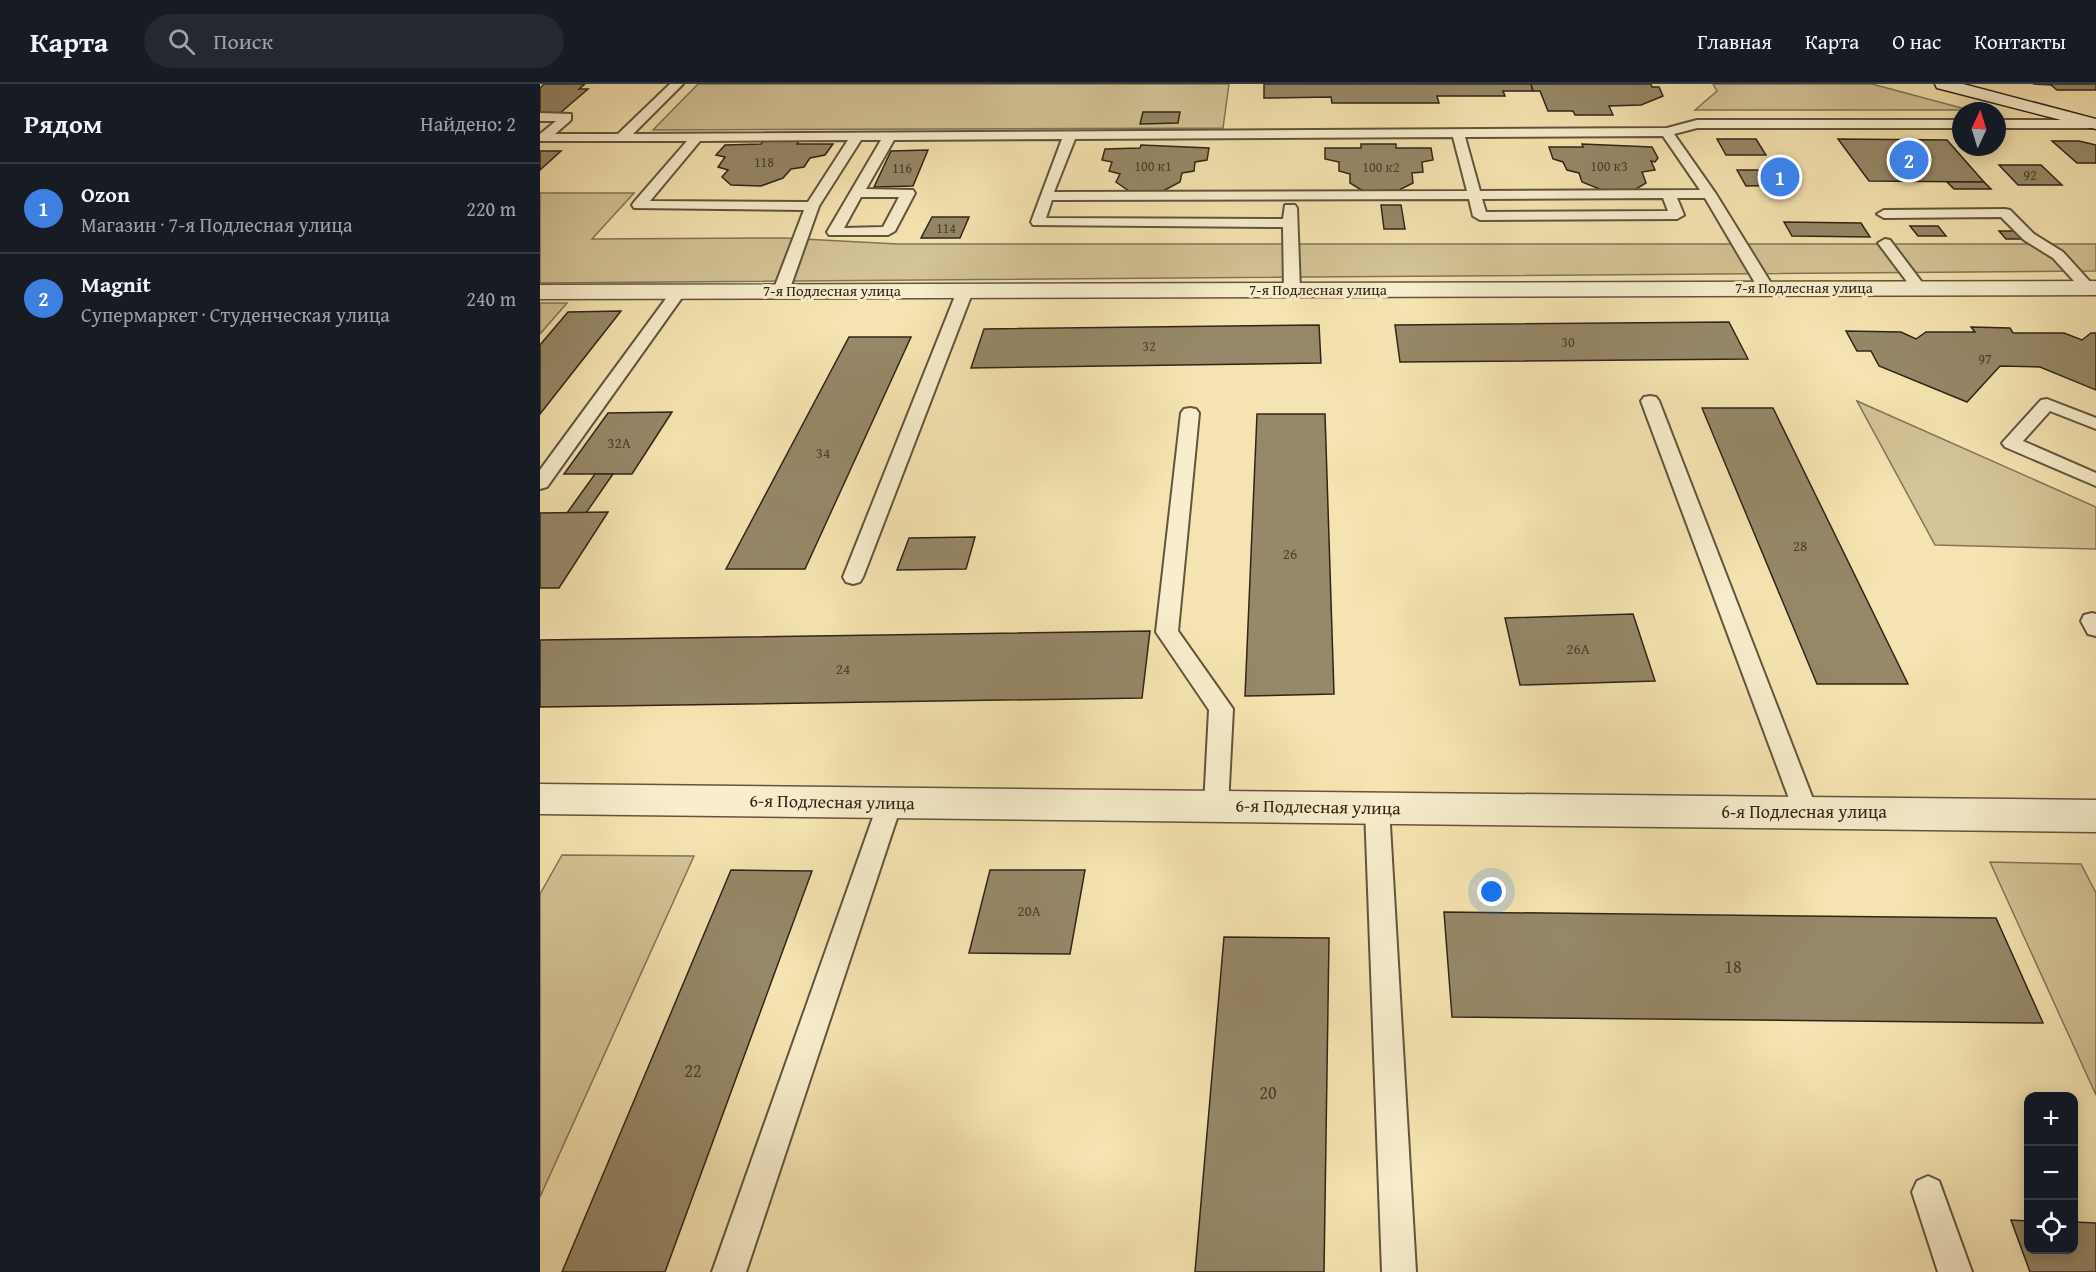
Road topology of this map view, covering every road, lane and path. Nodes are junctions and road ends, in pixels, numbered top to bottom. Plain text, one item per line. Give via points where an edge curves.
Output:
1 (677, 84) edge
2 (1943, 84) edge
3 (540, 117) edge
4 (1952, 124) edge
5 (2006, 124) edge
6 (2096, 124) edge
7 (1666, 132) junction
8 (1458, 133) junction
9 (1070, 135) junction
10 (857, 136) junction
11 (890, 136) junction
12 (697, 137) junction
13 (621, 138) junction
14 (857, 193) junction
15 (1668, 194) junction
16 (1709, 194) junction
17 (1290, 195) junction
18 (1476, 195) junction
19 (1046, 196) junction
20 (812, 206) junction
21 (1884, 214) dead end
22 (1290, 223) junction
23 (1885, 243) dead end
24 (1766, 288) junction
25 (1919, 288) junction
26 (2092, 288) edge
27 (1292, 290) junction
28 (781, 291) junction
29 (965, 291) junction
30 (540, 292) edge
31 (678, 292) junction
32 (1650, 401) dead end
33 (1190, 413) dead end
34 (2096, 424) edge
35 (2096, 480) edge
36 (540, 483) edge
37 (853, 577) dead end
38 (2096, 622) edge
39 (2096, 628) edge
40 (540, 799) edge
41 (890, 802) junction
42 (1216, 806) junction
43 (1377, 808) junction
44 (1806, 812) junction
45 (2096, 816) edge
46 (1928, 1192) dead end
47 (729, 1272) edge
48 (1399, 1272) edge
49 (1955, 1272) edge

1 - 13 lane
2 - 6 street
3 - 13 lane via 567,117 543,138
4 - 7 lane via 1697,124
5 - 6 lane
7 - 8 lane
7 - 16 lane
8 - 9 lane
8 - 18 lane
9 - 11 lane
9 - 19 lane
10 - 11 lane
10 - 12 lane
10 - 20 lane
11 - 14 lane
12 - 13 lane
12 - 20 lane via 639,205
14 - 14 lane via 834,232 888,231 908,192
15 - 16 lane
15 - 18 lane
15 - 18 lane via 1677,215 1480,216
16 - 24 lane
17 - 18 lane
17 - 19 lane
17 - 22 lane
19 - 22 lane via 1038,222
20 - 28 lane
21 - 26 lane via 2005,213
22 - 27 lane
23 - 25 lane
24 - 25 street, 7-я Подлесная улица
24 - 27 street, 7-я Подлесная улица
25 - 26 street, 7-я Подлесная улица
27 - 29 street, 7-я Подлесная улица
28 - 29 street, 7-я Подлесная улица
28 - 31 street, 7-я Подлесная улица
29 - 37 lane
30 - 31 street, 7-я Подлесная улица
31 - 36 lane
32 - 44 lane
33 - 42 lane via 1167,632 1221,709
34 - 35 lane via 2047,404 2011,443
38 - 39 lane via 2092,621
40 - 41 street, 6-я Подлесная улица
41 - 42 street, 6-я Подлесная улица
41 - 47 lane
42 - 43 street, 6-я Подлесная улица
43 - 44 street, 6-я Подлесная улица
43 - 48 lane
44 - 45 street, 6-я Подлесная улица
46 - 49 lane

